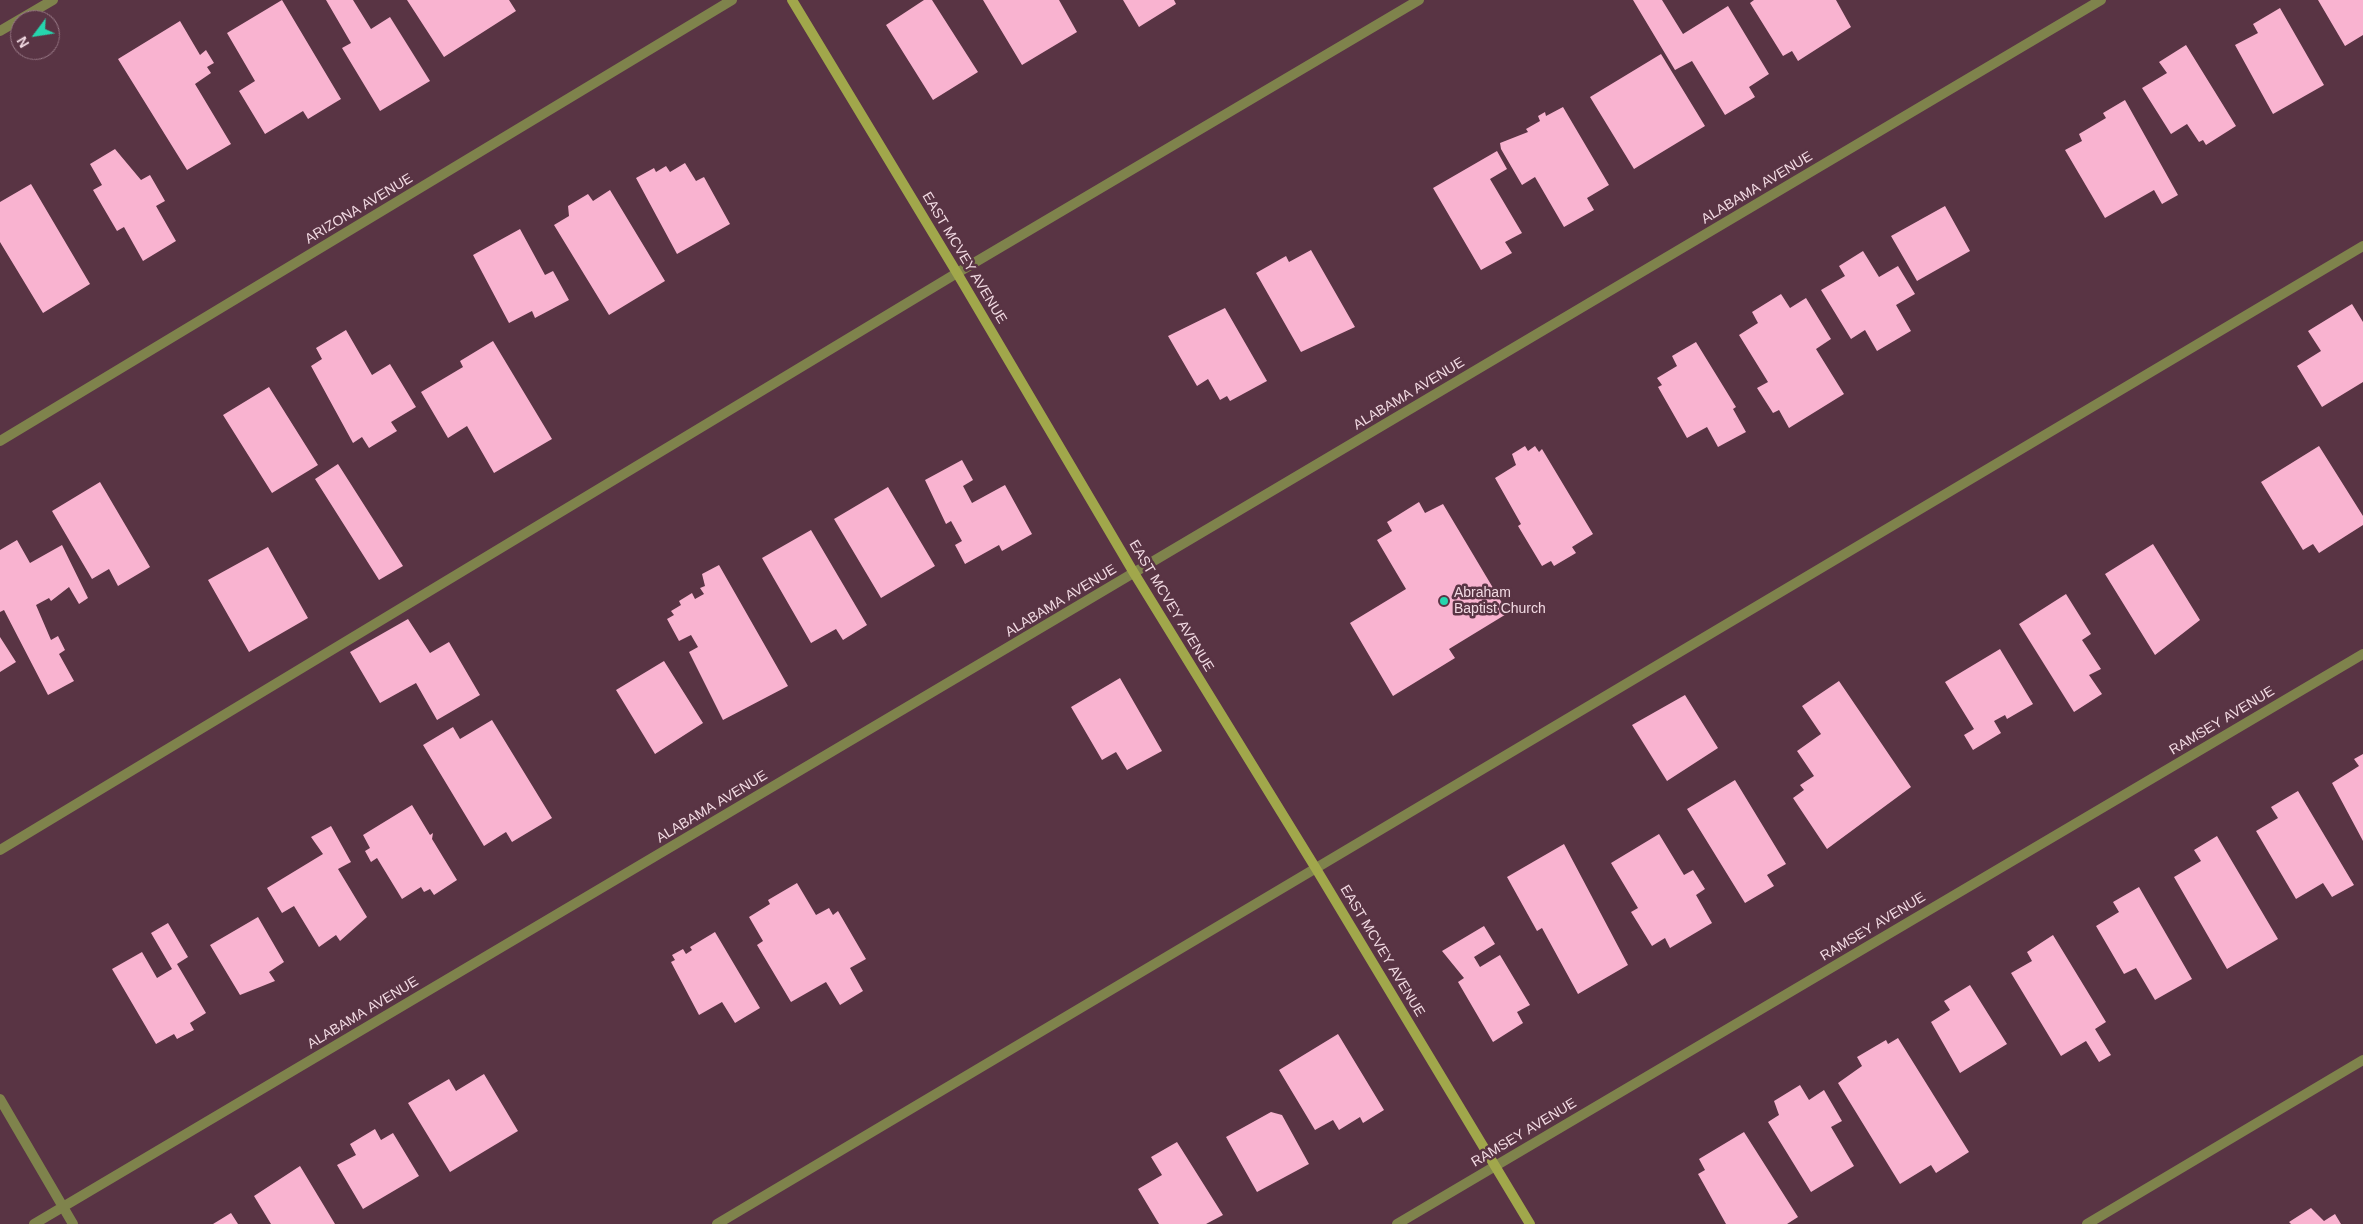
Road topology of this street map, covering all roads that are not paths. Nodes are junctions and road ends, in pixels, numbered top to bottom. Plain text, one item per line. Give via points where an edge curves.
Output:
1 (53, 0) edge
2 (732, 0) edge
3 (792, 0) edge
4 (1419, 0) edge
5 (2101, 0) edge
6 (0, 31) edge
7 (2363, 246) edge
8 (957, 273) junction
9 (0, 441) edge
10 (1134, 573) junction
11 (2363, 654) edge
12 (0, 850) edge
13 (1315, 867) junction
14 (2363, 1060) edge
15 (0, 1099) edge
16 (1495, 1166) junction
17 (62, 1207) junction
18 (34, 1224) edge
19 (73, 1224) edge
20 (717, 1224) edge
21 (1397, 1224) edge
22 (1530, 1224) edge
23 (2086, 1224) edge

1 - 6 street
2 - 9 street, ARIZONA AVENUE
3 - 8 street, EAST MCVEY AVENUE
4 - 8 street
5 - 10 street, ALABAMA AVENUE
7 - 13 street
8 - 10 street, EAST MCVEY AVENUE
8 - 12 street
10 - 13 street, EAST MCVEY AVENUE
10 - 17 street, ALABAMA AVENUE
11 - 16 street, RAMSEY AVENUE
13 - 16 street, EAST MCVEY AVENUE
13 - 20 street
14 - 23 street
15 - 17 street
16 - 21 street, RAMSEY AVENUE
16 - 22 street, EAST MCVEY AVENUE
17 - 18 street, ALABAMA AVENUE
17 - 19 street

